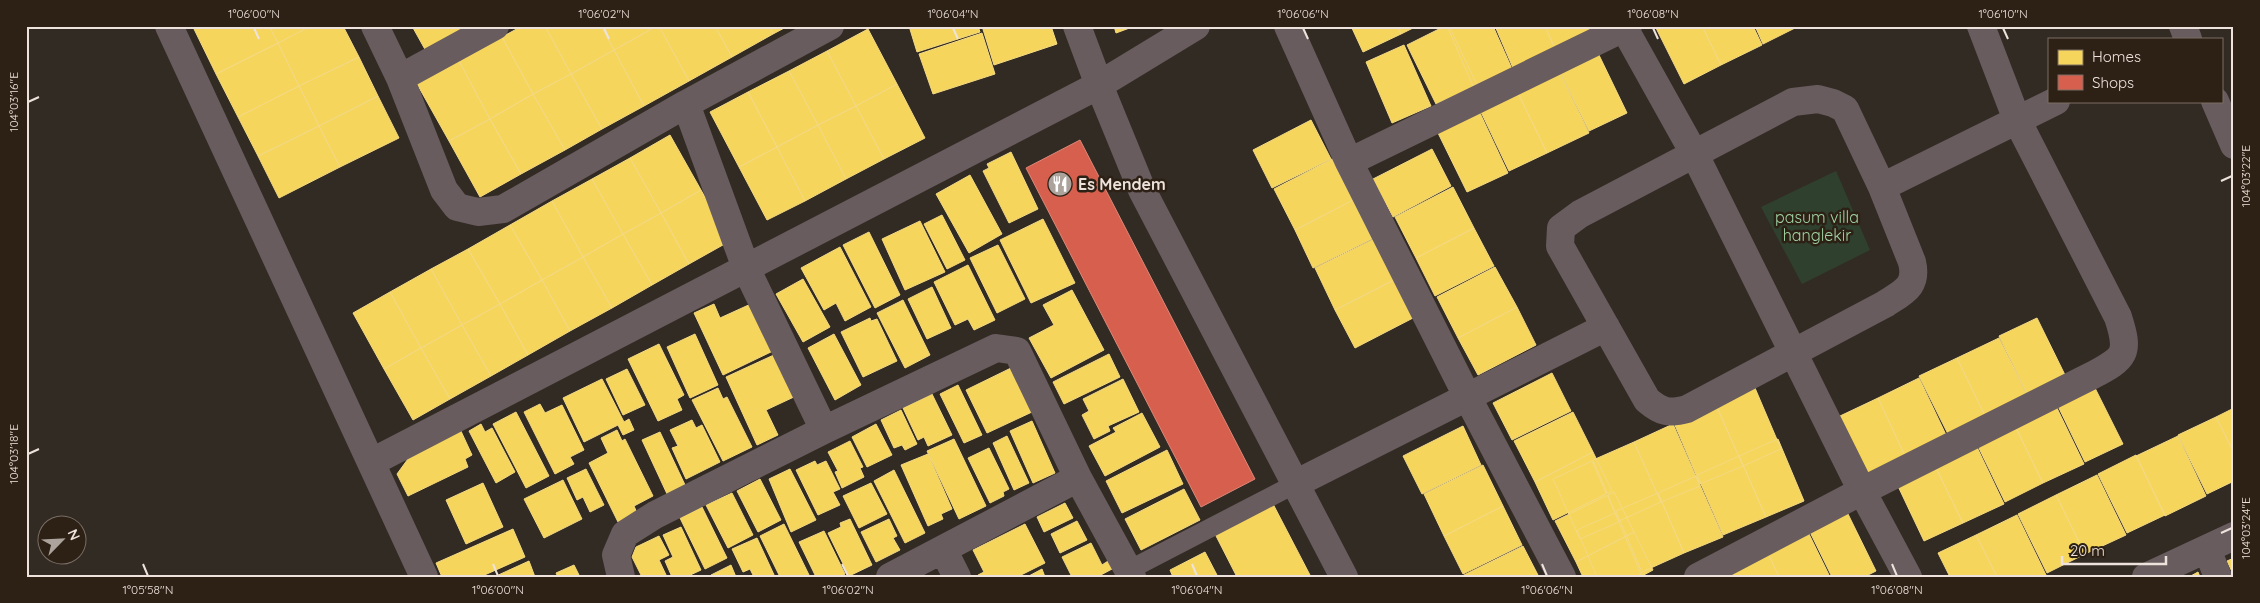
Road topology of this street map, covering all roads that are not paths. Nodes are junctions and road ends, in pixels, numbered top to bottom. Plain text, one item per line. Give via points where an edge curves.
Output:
1 (169, 26) edge
2 (374, 26) edge
3 (495, 26) edge
4 (830, 26) edge
5 (1077, 26) edge
6 (1196, 26) edge
7 (1288, 26) edge
8 (1981, 26) edge
9 (1625, 27) edge
10 (400, 78) junction
11 (1099, 85) junction
12 (2054, 102) edge
13 (2215, 102) edge
14 (686, 104) junction
15 (2017, 120) junction
16 (2234, 145) edge
17 (1695, 155) junction
18 (1349, 162) junction
19 (1882, 187) junction
20 (746, 268) junction
21 (1606, 326) junction
22 (1792, 352) junction
23 (1468, 398) junction
24 (824, 430) junction
25 (372, 462) junction
26 (1078, 478) junction
27 (1296, 484) junction
28 (1862, 491) junction
29 (2234, 536) edge
30 (943, 549) junction
31 (2207, 549) junction
32 (1130, 573) edge
33 (424, 577) edge
34 (621, 577) edge
35 (890, 577) edge
36 (957, 577) edge
37 (1344, 577) edge
38 (1562, 577) edge
39 (1698, 577) edge
40 (1908, 577) edge
41 (2146, 577) edge
42 (2218, 577) edge

1 - 25 street
2 - 10 street
3 - 10 street
4 - 14 street
5 - 11 street
6 - 11 street
7 - 18 street
8 - 15 street
9 - 17 street
9 - 18 street
10 - 14 street via 444,190 456,207 478,212 503,209
11 - 20 street
11 - 27 street via 1142,190
12 - 15 street
13 - 16 street
14 - 20 street
15 - 19 street
15 - 28 street via 2118,317 2124,336 2122,354 2117,363
17 - 19 street via 1793,102 1818,99 1845,109
17 - 21 street via 1580,214 1561,228 1560,246
17 - 22 street
18 - 23 street
19 - 22 street via 1912,262 1913,282 1885,304
20 - 24 street
20 - 25 street
21 - 22 street via 1647,400 1658,409 1673,413
21 - 23 street
22 - 28 street
23 - 27 street
23 - 38 street
24 - 26 street via 996,348 1017,351
24 - 34 street via 655,515 625,534 616,555
25 - 33 street
26 - 30 street
26 - 32 street
27 - 32 lane
27 - 37 street
28 - 39 street
28 - 40 street
29 - 31 street
30 - 35 street
30 - 36 street
31 - 41 street
31 - 42 street

